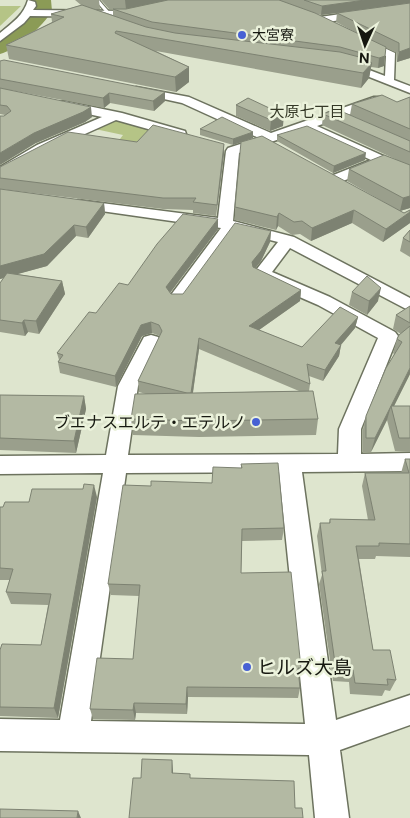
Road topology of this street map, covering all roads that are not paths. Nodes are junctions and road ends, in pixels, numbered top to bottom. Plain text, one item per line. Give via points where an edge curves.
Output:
1 (29, 0) edge
2 (97, 0) edge
3 (195, 0) edge
4 (394, 0) edge
5 (169, 2) edge
6 (410, 6) edge
7 (27, 13) junction
8 (86, 14) junction
9 (110, 14) junction
10 (120, 26) edge
11 (335, 27) edge
12 (350, 34) edge
13 (0, 38) edge
14 (328, 60) edge
15 (386, 81) junction
16 (407, 87) edge
17 (128, 89) edge
18 (48, 102) edge
19 (334, 115) junction
20 (114, 116) junction
21 (350, 123) edge
22 (306, 125) junction
23 (196, 139) edge
24 (266, 140) junction
25 (279, 151) edge
26 (382, 160) junction
27 (0, 173) edge
28 (410, 173) edge
29 (348, 190) edge
30 (59, 202) edge
31 (228, 224) junction
32 (288, 240) junction
33 (177, 299) edge
34 (410, 305) edge
35 (151, 341) dead end
36 (290, 462) junction
37 (349, 462) junction
38 (410, 462) edge
39 (117, 464) junction
40 (0, 465) edge
41 (410, 710) edge
42 (0, 735) edge
43 (74, 736) junction
44 (323, 740) junction
45 (332, 818) edge

1 - 7 street via 32,6
2 - 9 lane
3 - 5 street
4 - 6 street
5 - 9 street via 126,14
6 - 11 street via 314,18
7 - 8 street
7 - 13 street
8 - 9 street
8 - 10 street
12 - 15 street via 392,56 390,78
14 - 15 street via 364,69
15 - 16 street
16 - 19 street
17 - 24 street via 186,100
18 - 20 street
19 - 21 street
19 - 22 street
20 - 23 street
20 - 27 street via 42,148
22 - 24 street
22 - 26 street
24 - 25 street
24 - 31 street via 228,149
26 - 28 street
26 - 29 street via 327,178
30 - 31 street
31 - 32 street
31 - 33 street
32 - 34 street
32 - 37 street via 262,274 324,301 388,336 350,429
35 - 39 street via 128,386
36 - 37 street
36 - 39 street
36 - 44 street
37 - 38 street
39 - 40 street
39 - 43 street
41 - 44 street
42 - 43 street
43 - 44 street
44 - 45 street

